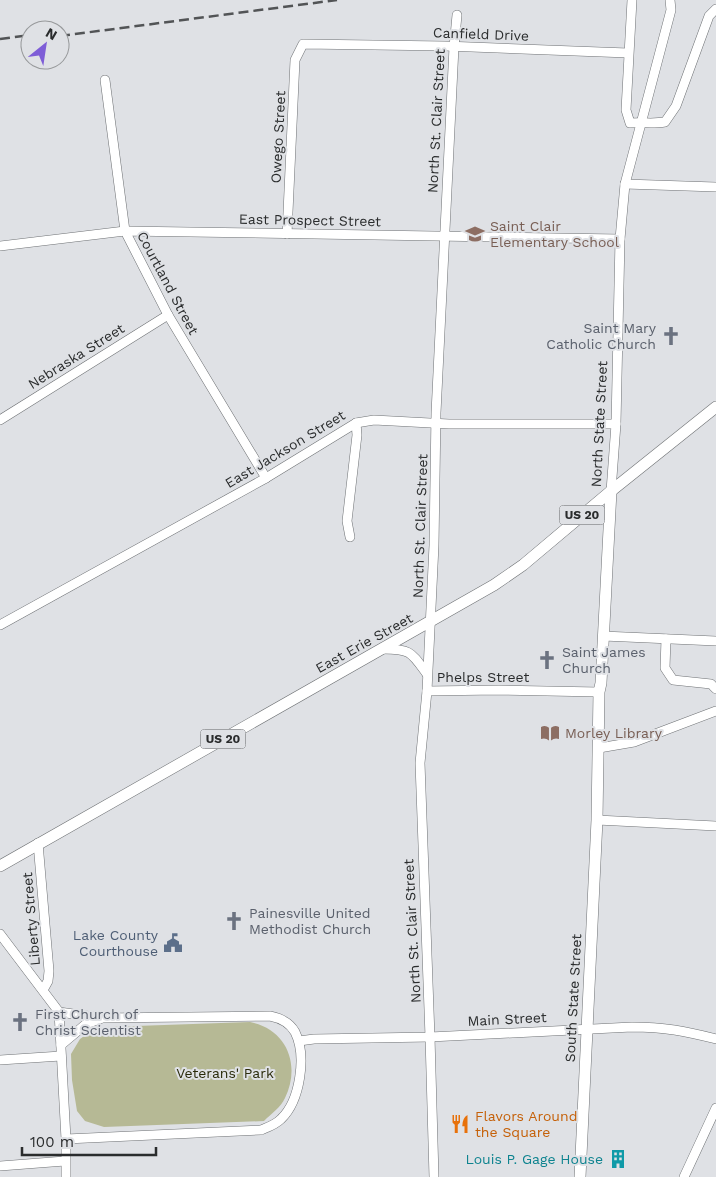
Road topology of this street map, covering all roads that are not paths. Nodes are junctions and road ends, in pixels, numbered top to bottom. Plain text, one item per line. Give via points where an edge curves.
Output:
1 (632, 0) edge
2 (670, 0) edge
3 (716, 10) edge
4 (457, 15) dead end
5 (304, 44) joint
6 (454, 47) junction
7 (628, 53) junction
8 (105, 80) dead end
9 (642, 122) junction
10 (625, 184) junction
11 (716, 187) edge
12 (125, 231) junction
13 (287, 234) junction
14 (444, 235) junction
15 (620, 240) junction
16 (0, 246) edge
17 (168, 315) junction
18 (716, 407) edge
19 (0, 420) edge
20 (356, 423) junction
21 (437, 423) junction
22 (616, 424) junction
23 (266, 478) junction
24 (611, 492) junction
25 (350, 537) dead end
26 (430, 623) junction
27 (0, 625) edge
28 (604, 636) junction
29 (666, 639) junction
30 (716, 641) edge
31 (383, 649) junction
32 (428, 674) junction
33 (716, 690) edge
34 (426, 691) junction
35 (599, 692) junction
36 (716, 711) edge
37 (599, 748) junction
38 (597, 820) junction
39 (716, 826) edge
40 (38, 843) junction
41 (0, 866) edge
42 (0, 934) edge
43 (43, 990) junction
44 (59, 1012) junction
45 (102, 1018) junction
46 (586, 1029) junction
47 (430, 1037) junction
48 (716, 1039) edge
49 (299, 1041) junction
50 (61, 1045) junction
51 (60, 1056) junction
52 (0, 1060) edge
53 (716, 1108) edge
54 (66, 1139) junction
55 (65, 1161) junction
56 (0, 1166) edge
57 (66, 1177) edge
58 (434, 1177) edge
59 (580, 1177) edge
60 (684, 1177) edge

1 - 7 street
2 - 9 street, North State Street via 671,10
3 - 9 street via 709,16 676,106 665,122
4 - 6 street, North St. Clair Street
5 - 6 street, Canfield Drive
5 - 13 street, Owego Street via 295,60
6 - 7 street, Canfield Drive
6 - 14 street, North St. Clair Street
7 - 9 street via 626,110 630,123
8 - 12 street, Courtland Street
9 - 10 street, North State Street
10 - 11 street
10 - 15 street, North State Street
12 - 13 street, East Prospect Street
12 - 16 street, East Prospect Street
12 - 17 street, Courtland Street
13 - 14 street, East Prospect Street
14 - 15 street, East Prospect Street
14 - 21 street, North St. Clair Street
15 - 22 street, North State Street
17 - 19 street, Nebraska Street
17 - 23 street, Courtland Street
18 - 24 main road, East Erie Street / US 20
20 - 21 street, East Jackson Street via 374,420
20 - 23 street, East Jackson Street
20 - 25 street via 347,521
21 - 22 street, East Jackson Street
21 - 26 street, North St. Clair Street
22 - 24 street, North State Street
23 - 27 street, East Jackson Street
24 - 26 main road, East Erie Street / US 20 via 523,565
24 - 28 main road, North State Street
26 - 31 main road, East Erie Street / US 20
26 - 32 street, North St. Clair Street
28 - 29 street
28 - 35 main road, North State Street
29 - 30 street
29 - 33 street via 665,668 673,680 711,684
31 - 32 street via 404,649
31 - 40 main road, East Erie Street / US 20
32 - 34 street, North St. Clair Street
34 - 35 street, Phelps Street
34 - 47 street, North St. Clair Street via 420,776
35 - 37 main road, North State Street
36 - 37 street via 634,742
37 - 38 main road, North State Street
38 - 39 street
38 - 46 main road, South State Street
40 - 41 main road, East Erie Street / US 20
40 - 43 street, Liberty Street via 49,970
42 - 43 street
43 - 44 street
44 - 45 street
44 - 50 street
45 - 49 street via 270,1016 287,1023
45 - 50 street via 86,1024
46 - 47 street, Main Street
46 - 48 street, Main Street via 659,1027
46 - 59 main road, South State Street
47 - 49 street, Main Street
47 - 58 street, North St. Clair Street
49 - 54 street via 299,1086 289,1108 272,1126 260,1130
50 - 51 street
51 - 52 street
51 - 54 street
53 - 60 street
54 - 55 street
55 - 56 street
55 - 57 street

